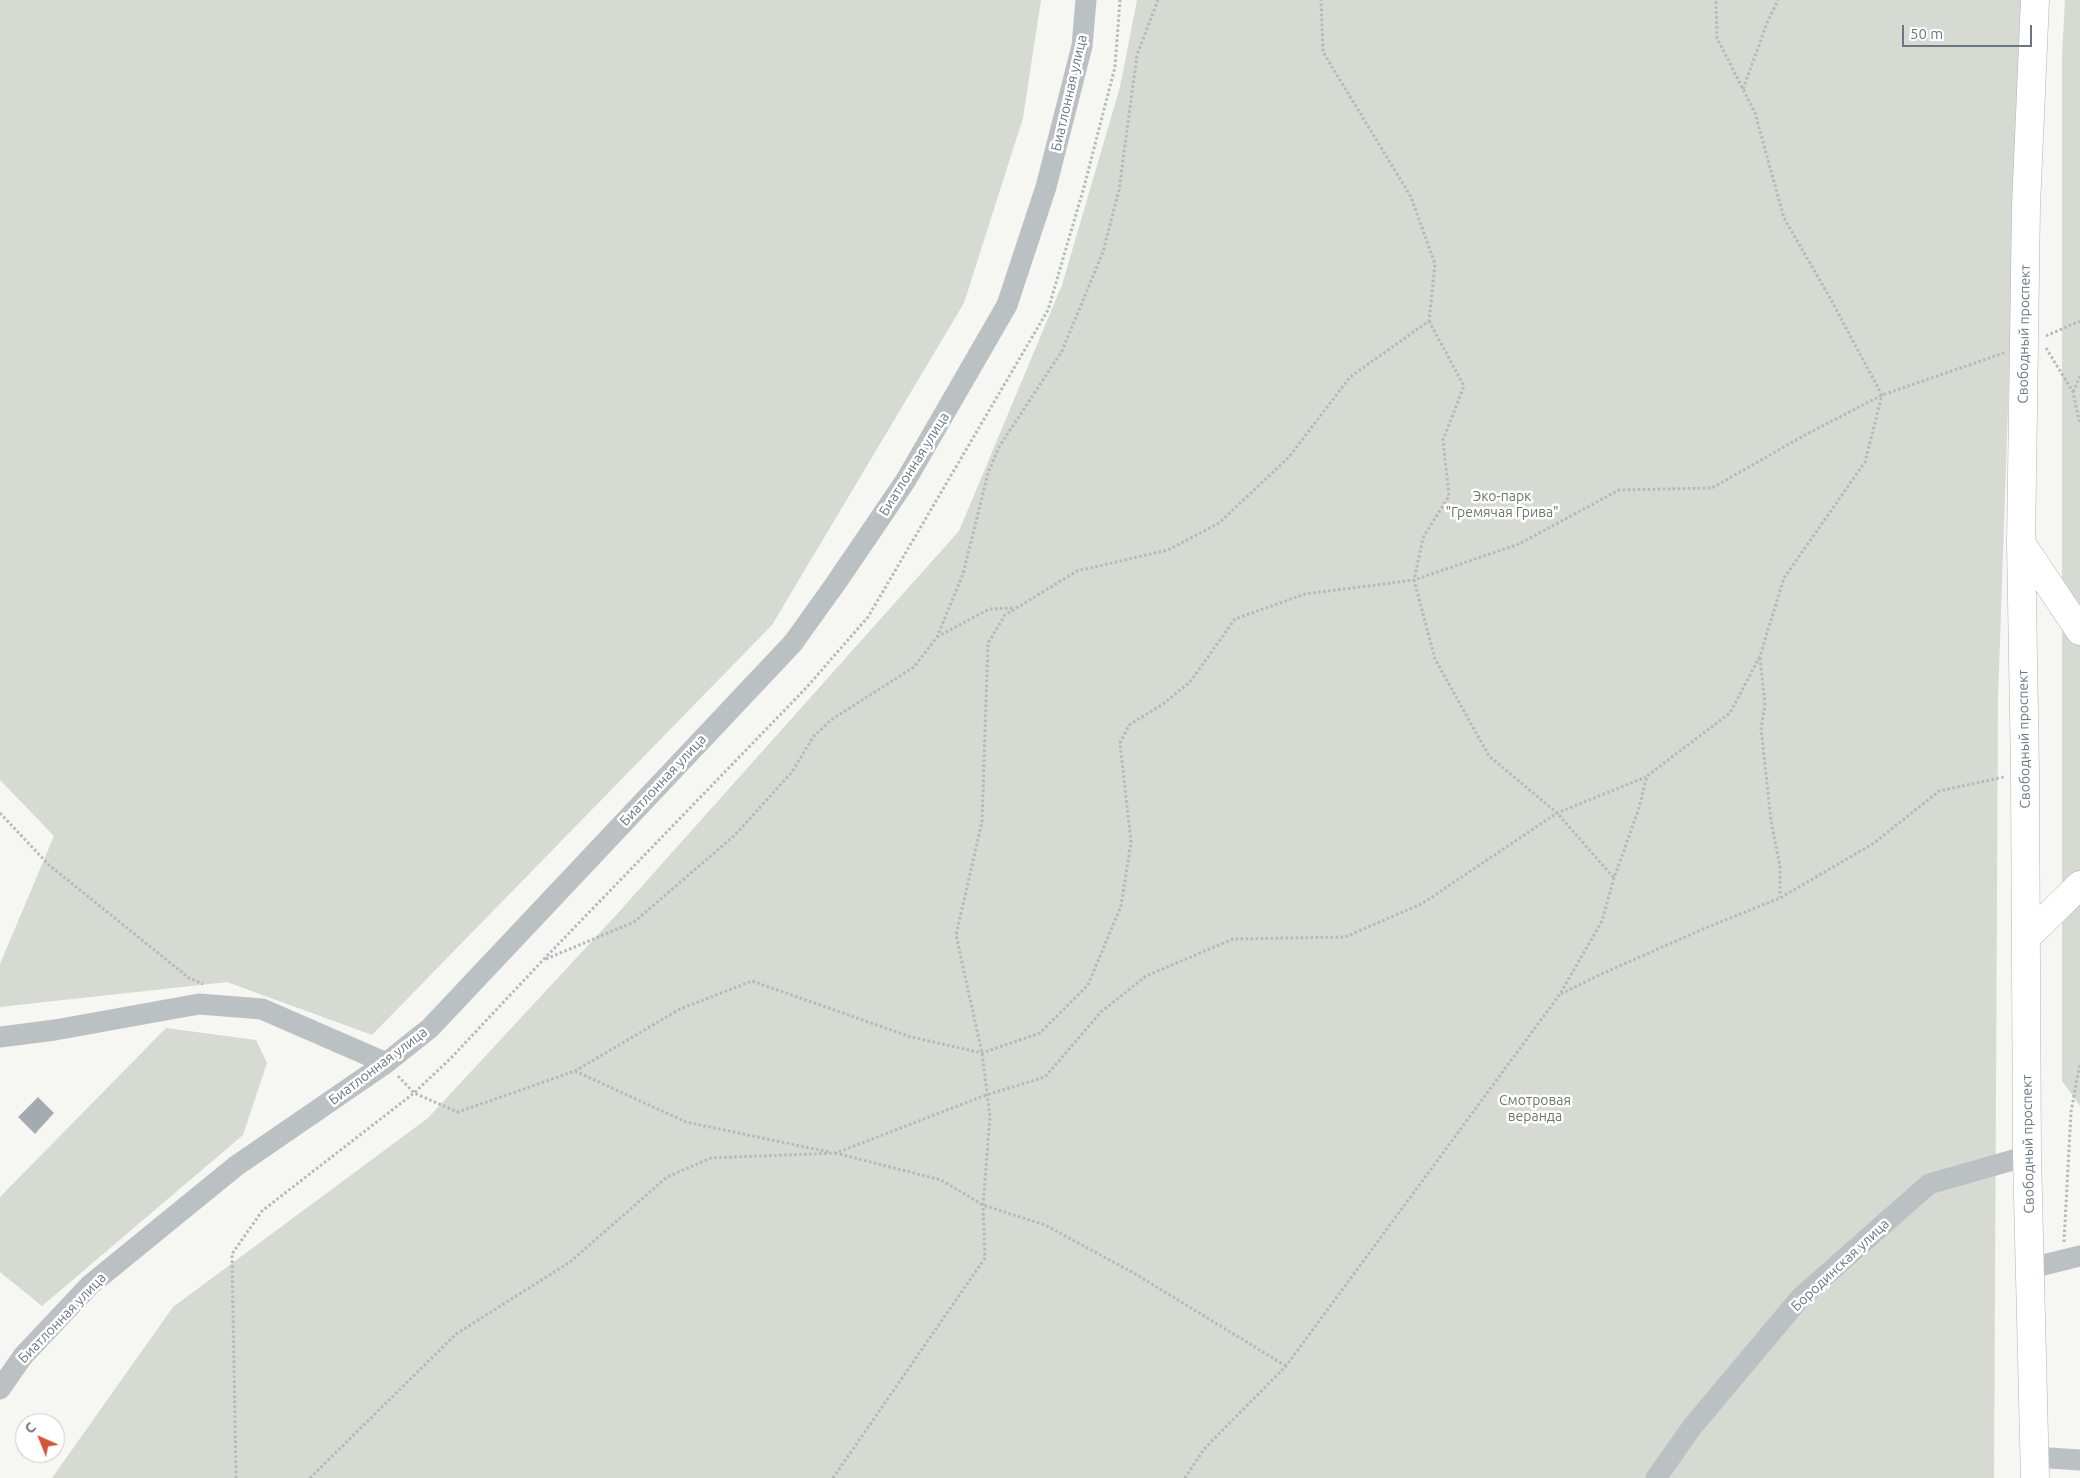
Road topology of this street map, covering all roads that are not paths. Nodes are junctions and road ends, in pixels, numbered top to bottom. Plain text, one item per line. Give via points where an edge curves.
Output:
1 (1086, 0) edge
2 (2035, 0) edge
3 (2021, 542) junction
4 (2080, 631) edge
5 (2080, 885) edge
6 (2026, 938) junction
7 (0, 1037) edge
8 (386, 1063) junction
9 (2027, 1156) junction
10 (2072, 1258) edge
11 (2031, 1268) junction
12 (0, 1389) edge
13 (2080, 1460) edge
14 (2034, 1467) edge
15 (1656, 1478) edge

1 - 8 street, Биатлонная улица via 1082,46 1046,187 1008,305 906,480 793,643 430,1028
2 - 3 main road, Свободный проспект via 2026,206 2032,342
3 - 4 main road
3 - 6 main road, Свободный проспект
5 - 6 main road
6 - 9 main road, Свободный проспект
7 - 8 street via 199,1004 262,1009
8 - 12 street, Биатлонная улица via 236,1166 90,1285 22,1356
9 - 11 main road, Свободный проспект
9 - 15 street, Бородинская улица via 1929,1184 1801,1297 1692,1427
10 - 11 street
11 - 14 main road, Свободный проспект
13 - 14 street

